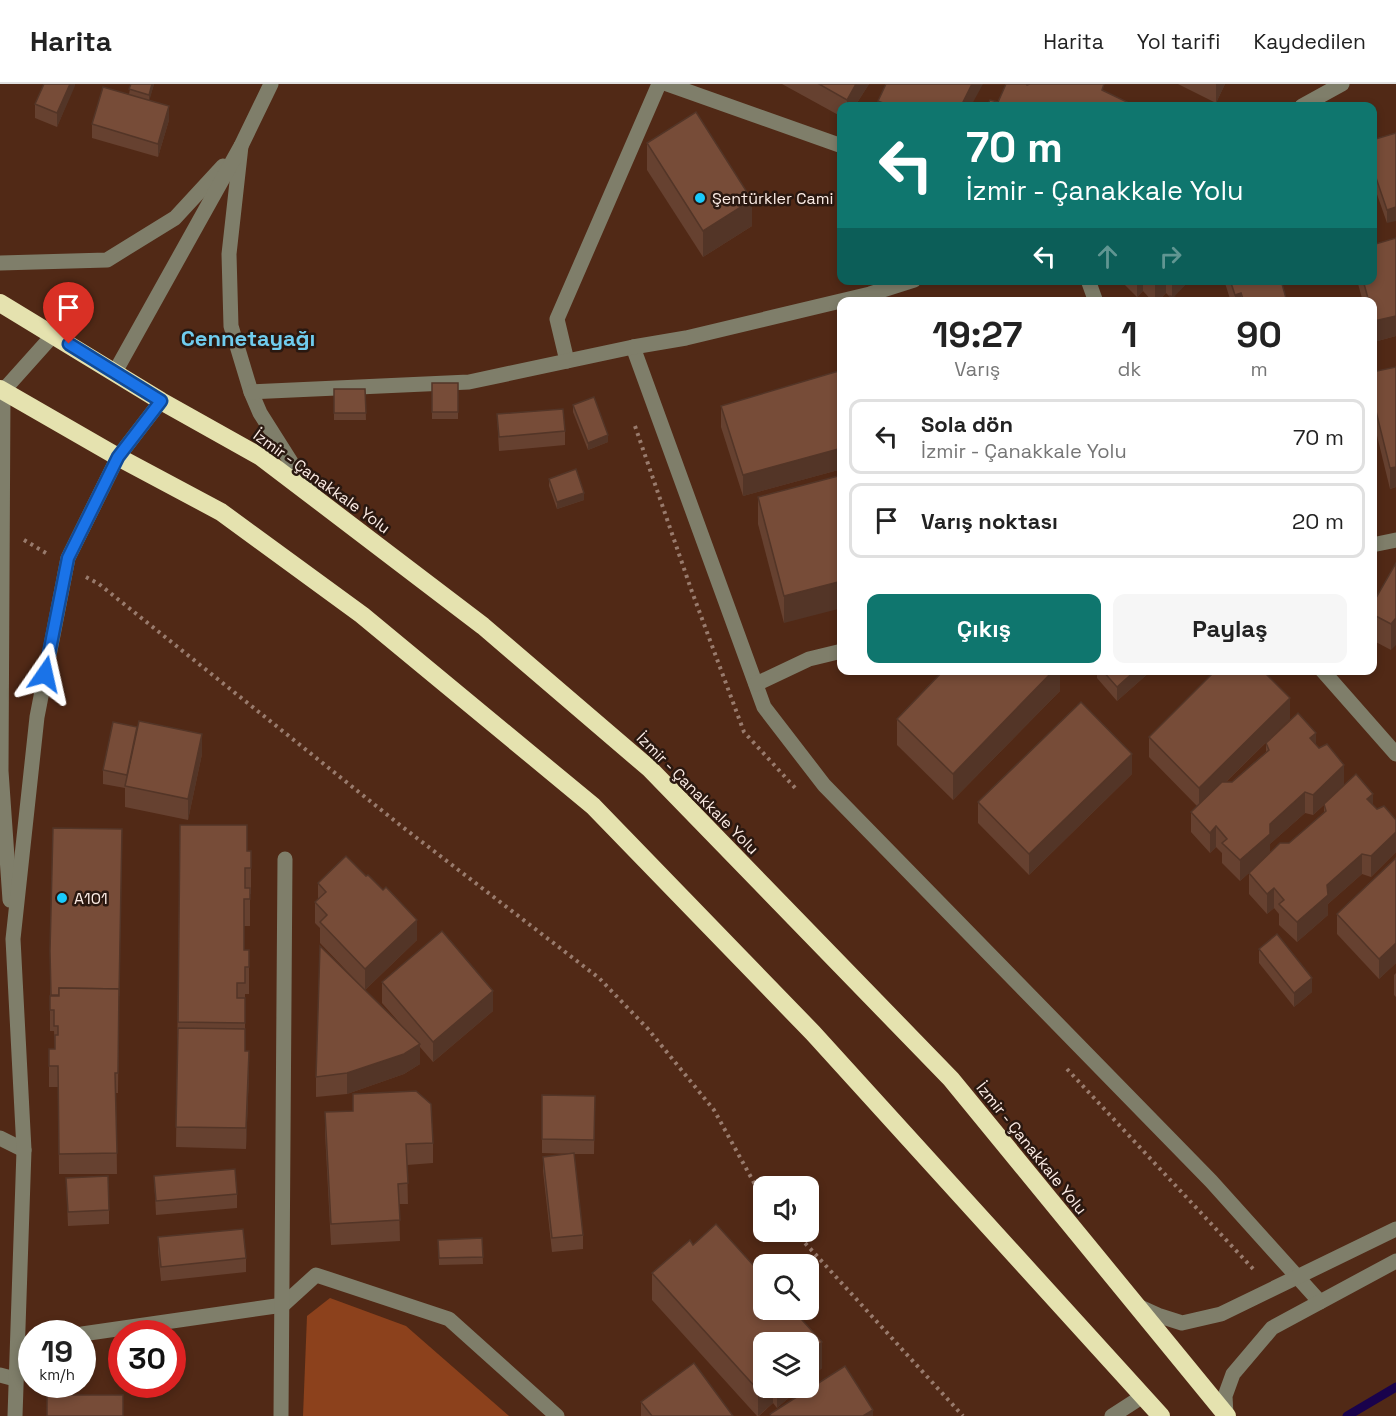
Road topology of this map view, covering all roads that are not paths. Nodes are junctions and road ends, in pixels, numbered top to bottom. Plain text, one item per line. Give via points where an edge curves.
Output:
1 (271, 84) edge
2 (659, 84) edge
3 (667, 84) edge
4 (1342, 84) edge
5 (1309, 102) edge
6 (837, 144) edge
7 (241, 146) junction
8 (0, 263) edge
9 (898, 285) edge
10 (857, 297) edge
11 (837, 302) edge
12 (0, 303) edge
13 (54, 334) junction
14 (633, 347) junction
15 (567, 361) junction
16 (116, 372) junction
17 (2, 390) edge
18 (251, 392) junction
19 (161, 401) junction
20 (118, 457) junction
21 (321, 503) junction
22 (1, 539) edge
23 (1396, 540) edge
24 (1377, 544) edge
25 (837, 652) edge
26 (1326, 675) edge
27 (756, 684) junction
28 (1396, 754) edge
29 (285, 859) dead end
30 (13, 939) junction
31 (0, 1138) edge
32 (24, 1150) junction
33 (1396, 1229) edge
34 (1396, 1261) edge
35 (1298, 1278) junction
36 (1320, 1302) junction
37 (283, 1305) junction
38 (1137, 1305) junction
39 (24, 1320) edge
40 (96, 1332) edge
41 (18, 1355) edge
42 (8, 1377) edge
43 (1143, 1396) junction
44 (1227, 1415) edge
45 (15, 1416) edge
46 (281, 1416) edge
47 (557, 1416) edge
48 (1112, 1416) edge
49 (1161, 1416) edge

1 - 7 street
2 - 15 street via 557,319
3 - 6 street
4 - 5 street
7 - 8 street via 175,218 107,260
7 - 16 street
7 - 18 street via 229,254 231,326
9 - 10 street
11 - 14 street
12 - 13 highway, İzmir - Çanakkale Yolu
13 - 16 highway, İzmir - Çanakkale Yolu
13 - 17 street
14 - 15 street
14 - 27 street
15 - 18 street via 469,382
16 - 19 highway, İzmir - Çanakkale Yolu
17 - 20 highway
17 - 22 street
18 - 21 street via 260,413
19 - 20 street
19 - 21 highway, İzmir - Çanakkale Yolu via 261,456
20 - 30 street via 68,558 37,717
20 - 43 highway via 221,512 353,608 593,806 813,1033
21 - 38 highway, İzmir - Çanakkale Yolu via 483,626 650,769 951,1080
22 - 30 street via 1,771
23 - 24 street
25 - 27 street via 809,659
26 - 28 street
27 - 35 street via 764,707 824,785 1211,1181
29 - 37 street
30 - 32 street
31 - 32 street
32 - 39 street
33 - 35 street
34 - 36 street
35 - 36 street
35 - 38 street via 1221,1314 1182,1323
36 - 44 street via 1272,1328 1233,1374 1225,1396
37 - 40 street
37 - 46 street
37 - 47 street via 316,1275 449,1319
38 - 44 highway, İzmir - Çanakkale Yolu
41 - 42 street
42 - 45 street
43 - 48 street
43 - 49 highway

